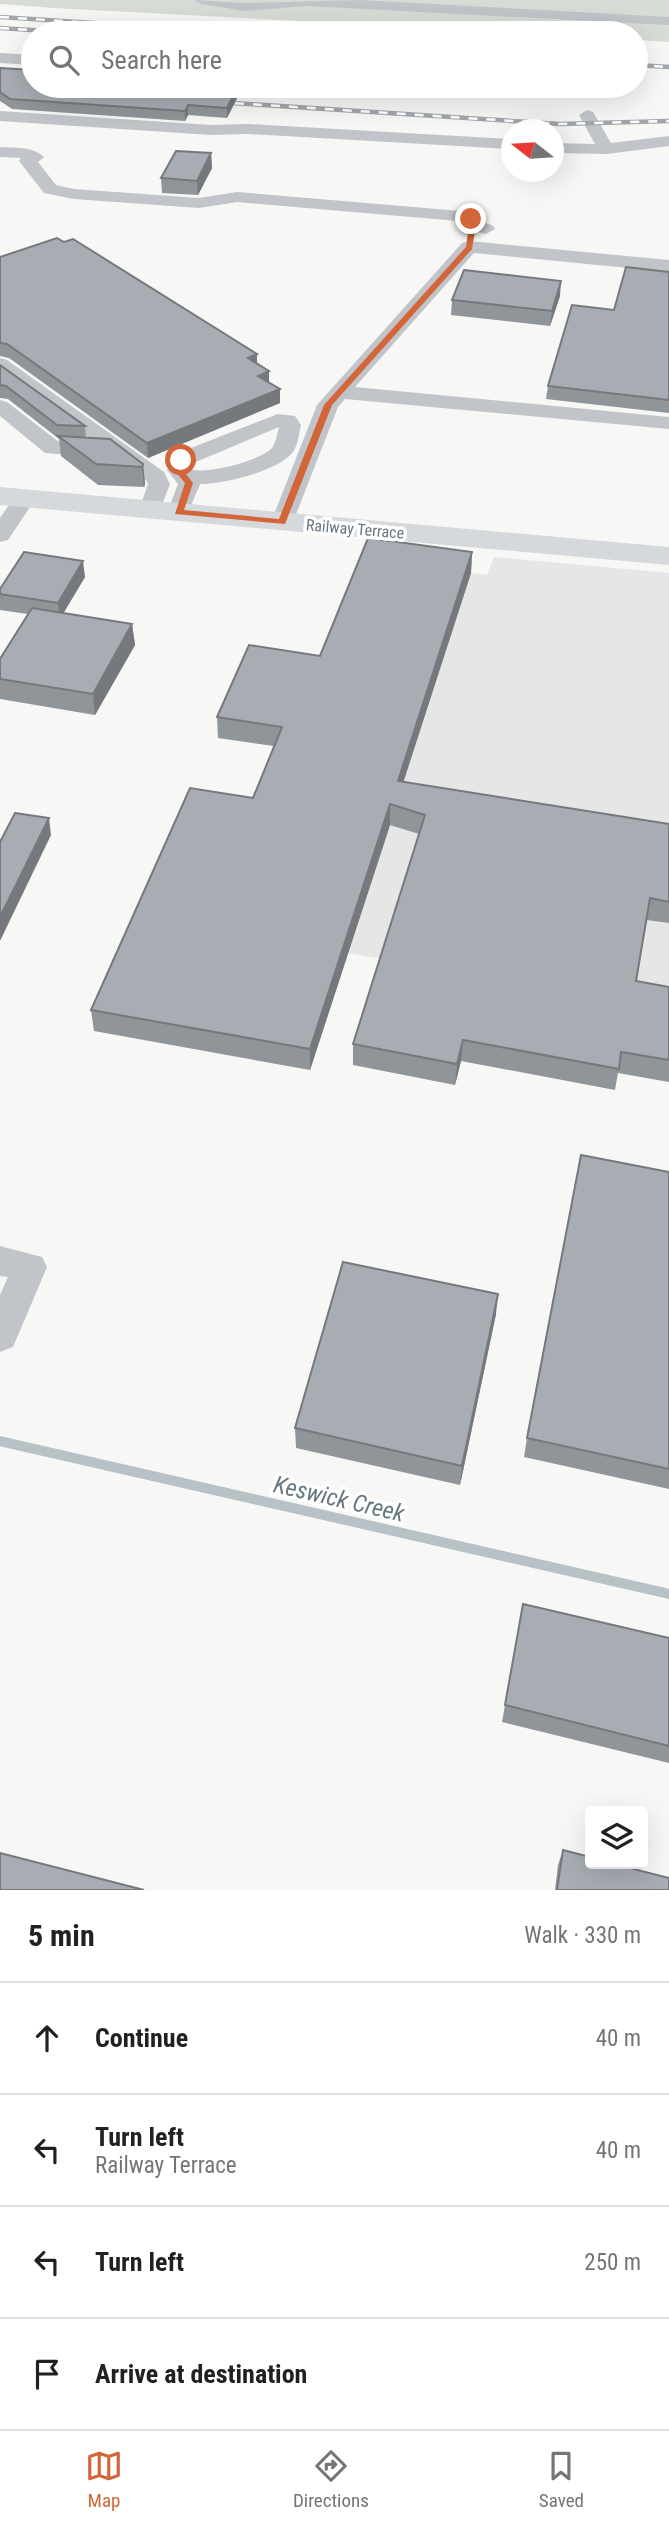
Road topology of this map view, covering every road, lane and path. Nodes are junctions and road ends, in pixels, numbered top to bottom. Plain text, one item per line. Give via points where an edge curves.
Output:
1 (201, 0) edge
2 (669, 21) edge
3 (0, 58) edge
4 (21, 60) edge
5 (587, 115) dead end
6 (0, 117) edge
7 (596, 133) junction
8 (669, 135) edge
9 (564, 137) edge
10 (669, 141) edge
11 (501, 145) edge
12 (564, 148) edge
13 (607, 149) junction
14 (0, 152) edge
15 (469, 247) junction
16 (669, 266) edge
17 (0, 364) edge
18 (341, 392) junction
19 (0, 406) edge
20 (669, 423) edge
21 (117, 450) junction
22 (186, 478) dead end
23 (12, 497) edge
24 (164, 511) junction
25 (282, 522) junction
26 (0, 535) edge
27 (669, 556) edge
28 (15, 1264) edge
29 (0, 1336) edge

1 - 2 street via 245,7 307,2
3 - 4 street
5 - 7 street
6 - 11 street
7 - 8 street
7 - 9 street
7 - 13 street
10 - 13 street
12 - 13 street
14 - 15 street via 34,157 28,162 50,189 74,194 199,203 237,197 461,216 480,227
15 - 16 street
15 - 18 street
17 - 21 street
18 - 20 street
18 - 25 street via 328,405
19 - 21 street via 53,448
21 - 24 street via 156,477
22 - 24 street via 189,483
23 - 24 main road, Railway Terrace
23 - 26 street
24 - 25 main road, Railway Terrace
25 - 27 main road, Railway Terrace
28 - 29 street

